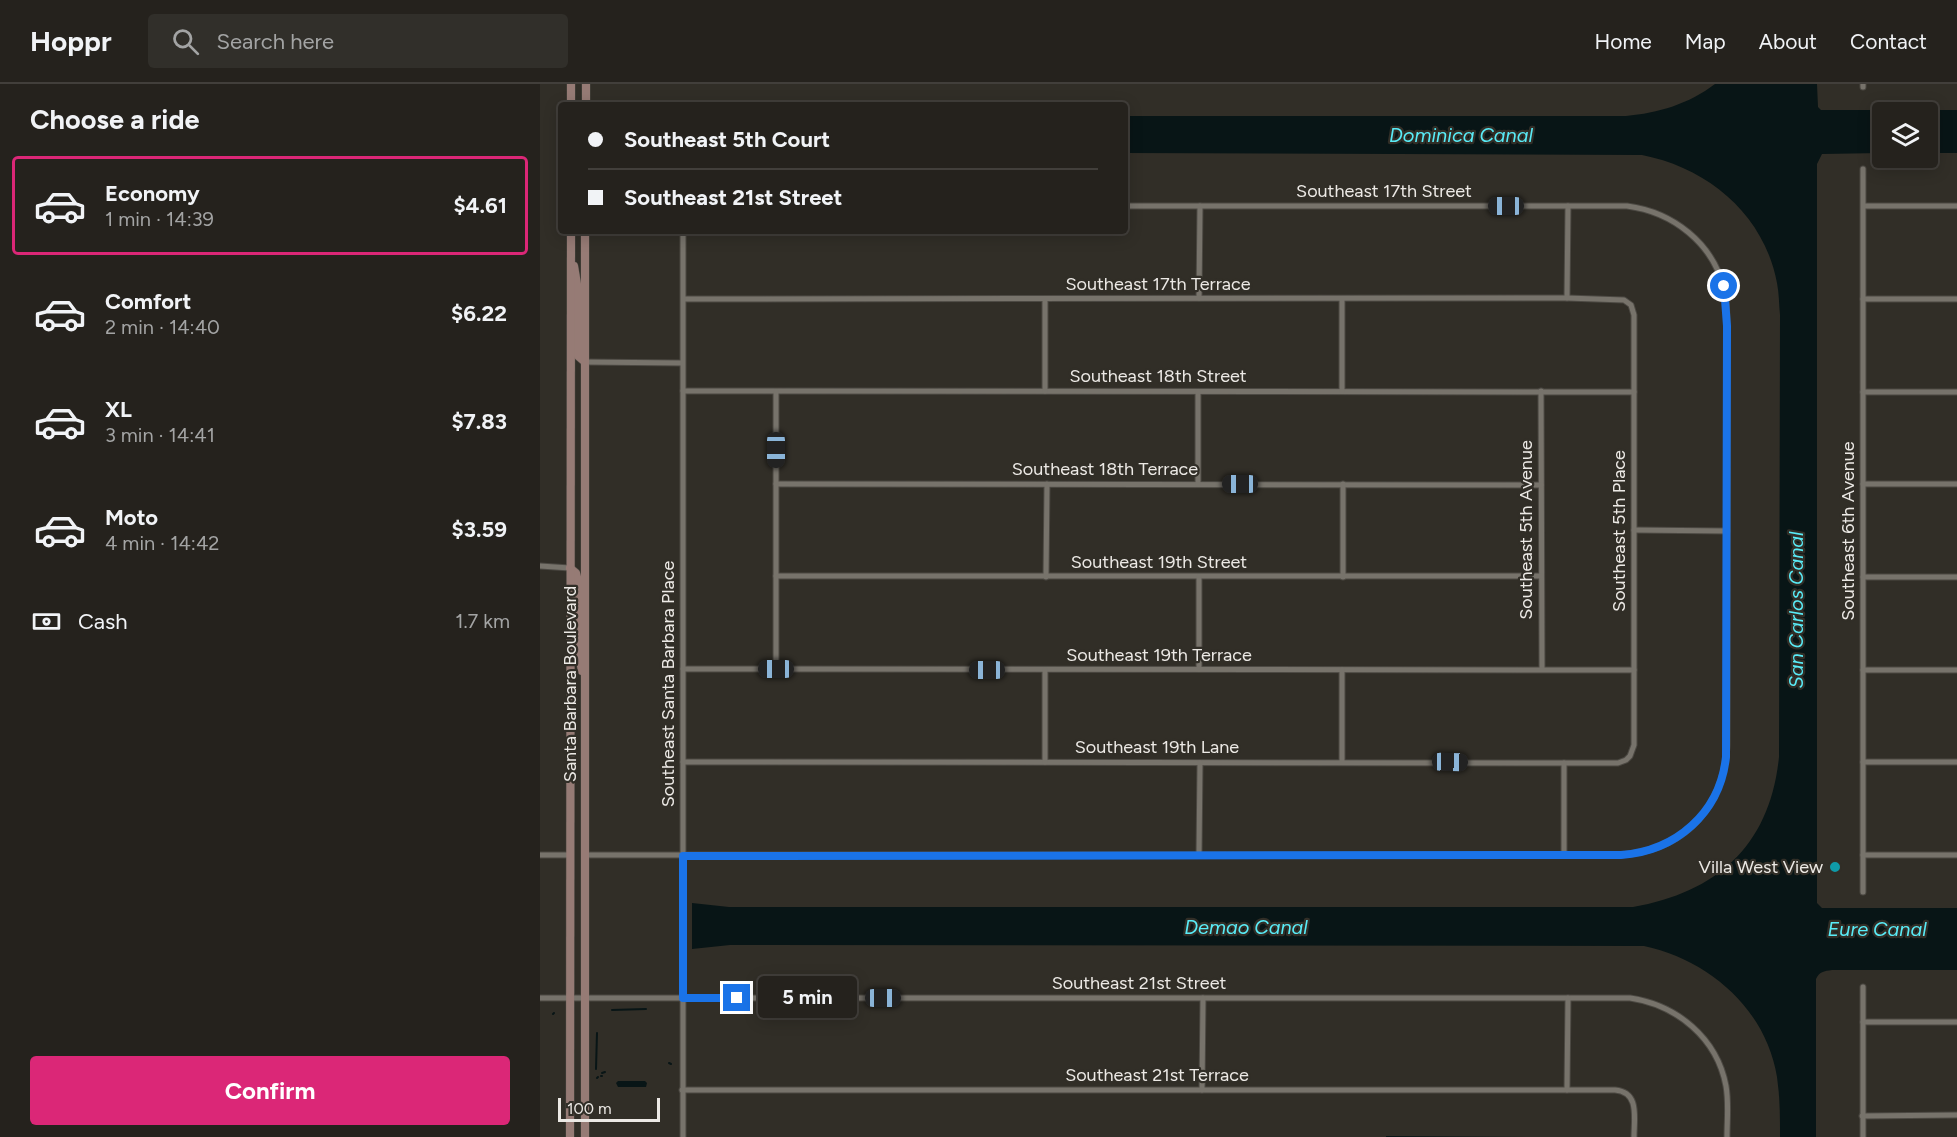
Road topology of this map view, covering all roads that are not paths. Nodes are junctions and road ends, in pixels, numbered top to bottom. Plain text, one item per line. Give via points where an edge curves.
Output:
1 (571, 84) edge
2 (586, 84) edge
3 (571, 102) edge
4 (586, 102) edge
5 (1863, 169) dead end
6 (1128, 206) edge
7 (1200, 206) junction
8 (1568, 206) junction
9 (1864, 206) junction
10 (1957, 206) edge
11 (571, 234) edge
12 (585, 234) edge
13 (683, 234) edge
14 (571, 253) junction
15 (1199, 298) junction
16 (1567, 298) junction
17 (684, 299) junction
18 (1045, 299) junction
19 (1342, 299) junction
20 (1863, 299) junction
21 (1957, 299) edge
22 (1631, 305) joint
23 (585, 362) junction
24 (682, 363) junction
25 (1045, 391) junction
26 (1342, 391) junction
27 (1541, 391) junction
28 (683, 392) junction
29 (776, 392) junction
30 (1198, 392) junction
31 (1634, 392) junction
32 (1863, 392) junction
33 (1957, 392) edge
34 (776, 484) junction
35 (1047, 484) junction
36 (1198, 484) junction
37 (1343, 484) junction
38 (1541, 484) junction
39 (1863, 484) junction
40 (1957, 484) edge
41 (1634, 530) junction
42 (1727, 531) junction
43 (540, 566) edge
44 (570, 568) junction
45 (776, 576) junction
46 (1541, 576) junction
47 (1046, 577) junction
48 (1199, 577) junction
49 (1343, 577) junction
50 (1863, 577) junction
51 (1957, 577) edge
52 (683, 669) junction
53 (776, 669) junction
54 (1199, 669) junction
55 (1542, 669) junction
56 (1046, 670) junction
57 (1342, 670) junction
58 (1634, 670) junction
59 (1863, 670) junction
60 (1957, 670) edge
61 (585, 678) junction
62 (1630, 756) joint
63 (683, 762) junction
64 (1045, 762) junction
65 (1342, 762) junction
66 (1863, 762) junction
67 (1957, 762) edge
68 (1200, 763) junction
69 (1564, 763) junction
70 (540, 855) edge
71 (570, 855) junction
72 (585, 855) junction
73 (1199, 855) junction
74 (1564, 855) junction
75 (1863, 855) junction
76 (1957, 855) edge
77 (683, 856) junction
78 (1863, 892) dead end
79 (1863, 987) dead end
80 (540, 998) edge
81 (571, 998) junction
82 (585, 998) junction
83 (683, 998) junction
84 (1203, 998) junction
85 (1568, 998) junction
86 (1863, 1022) junction
87 (1957, 1022) edge
88 (682, 1090) junction
89 (1202, 1090) junction
90 (1567, 1090) junction
91 (1957, 1115) edge
92 (1863, 1116) junction
93 (570, 1137) edge
94 (585, 1137) edge
95 (682, 1137) edge
96 (1634, 1137) edge
97 (1727, 1137) edge
98 (1863, 1137) edge

1 - 3 main road
2 - 4 main road
5 - 9 street, Southeast 6th Avenue
6 - 7 street, Southeast 17th Street
7 - 8 street, Southeast 17th Street
7 - 15 street
8 - 16 street
8 - 42 street, Southeast 17th Street via 1652,211 1678,223 1702,246 1716,267 1725,295
9 - 10 street
9 - 20 street, Southeast 6th Avenue
11 - 14 main road, Santa Barbara Boulevard
12 - 23 main road, Santa Barbara Boulevard
13 - 17 street, Southeast Santa Barbara Place
14 - 23 main road via 577,284 578,356
14 - 44 main road, Santa Barbara Boulevard
15 - 18 street, Southeast 17th Terrace
15 - 19 street, Southeast 17th Terrace
16 - 19 street, Southeast 17th Terrace
16 - 22 street, Southeast 17th Terrace via 1620,299
17 - 18 street, Southeast 17th Terrace
17 - 24 street, Southeast Santa Barbara Place
18 - 25 street
19 - 26 street
20 - 21 street
20 - 32 street, Southeast 6th Avenue
22 - 31 street, Southeast 5th Place
23 - 24 street
23 - 61 main road, Santa Barbara Boulevard
24 - 28 street, Southeast Santa Barbara Place
25 - 29 street, Southeast 18th Street
25 - 30 street, Southeast 18th Street
26 - 27 street, Southeast 18th Street
26 - 30 street, Southeast 18th Street
27 - 31 street, Southeast 18th Street
27 - 38 street, Southeast 5th Avenue
28 - 29 street, Southeast 18th Street
28 - 52 street, Southeast Santa Barbara Place
29 - 34 street
30 - 36 street
31 - 41 street, Southeast 5th Place
32 - 33 street
32 - 39 street, Southeast 6th Avenue
34 - 35 street, Southeast 18th Terrace
34 - 45 street
35 - 36 street, Southeast 18th Terrace
35 - 47 street
36 - 37 street, Southeast 18th Terrace
37 - 38 street, Southeast 18th Terrace
37 - 49 street
38 - 46 street, Southeast 5th Avenue
39 - 40 street
39 - 50 street, Southeast 6th Avenue
41 - 42 street
41 - 58 street, Southeast 5th Place
42 - 74 street, Southeast 17th Street via 1726,757 1720,784 1705,813 1667,844 1621,855
43 - 44 street
44 - 61 main road via 578,580 579,656
44 - 71 main road, Santa Barbara Boulevard
45 - 47 street, Southeast 19th Street
45 - 53 street
46 - 49 street, Southeast 19th Street
46 - 55 street, Southeast 5th Avenue
47 - 48 street, Southeast 19th Street
48 - 49 street, Southeast 19th Street
48 - 54 street
50 - 51 street
50 - 59 street, Southeast 6th Avenue
52 - 53 street, Southeast 19th Terrace
52 - 63 street, Southeast Santa Barbara Place
53 - 56 street, Southeast 19th Terrace
54 - 56 street, Southeast 19th Terrace
54 - 57 street, Southeast 19th Terrace
55 - 57 street, Southeast 19th Terrace
55 - 58 street, Southeast 19th Terrace
56 - 64 street
57 - 65 street
58 - 62 street, Southeast 5th Place via 1634,745
59 - 60 street
59 - 66 street, Southeast 6th Avenue
61 - 72 main road, Santa Barbara Boulevard
62 - 69 street, Southeast 19th Lane via 1618,763
63 - 64 street, Southeast 19th Lane
63 - 77 street, Southeast Santa Barbara Place
64 - 68 street, Southeast 19th Lane
65 - 68 street, Southeast 19th Lane
65 - 69 street, Southeast 19th Lane
66 - 67 street
66 - 75 street, Southeast 6th Avenue
68 - 73 street
69 - 74 street
70 - 71 street
71 - 81 main road, Santa Barbara Boulevard
72 - 77 street, Southeast 17th Street
72 - 82 main road, Santa Barbara Boulevard
73 - 74 street, Southeast 17th Street
73 - 77 street, Southeast 17th Street
75 - 76 street
75 - 78 street, Southeast 6th Avenue
77 - 83 street, Southeast Santa Barbara Place
79 - 86 street
80 - 81 street, Southeast 21st Street
81 - 82 street, Southeast 21st Street
81 - 93 main road, Santa Barbara Boulevard
82 - 83 street, Southeast 21st Street
82 - 94 main road, Santa Barbara Boulevard
83 - 84 street, Southeast 21st Street
83 - 88 street, Southeast Santa Barbara Place
84 - 85 street, Southeast 21st Street
84 - 89 street
85 - 90 street
85 - 97 street, Southeast 21st Street via 1641,1000 1673,1012 1698,1032 1711,1048 1722,1073
86 - 87 street
86 - 92 street
88 - 89 street, Southeast 21st Terrace
88 - 95 street, Southeast Santa Barbara Place
89 - 90 street, Southeast 21st Terrace
90 - 96 street, Southeast 21st Terrace via 1620,1091 1630,1096
91 - 92 street
92 - 98 street

